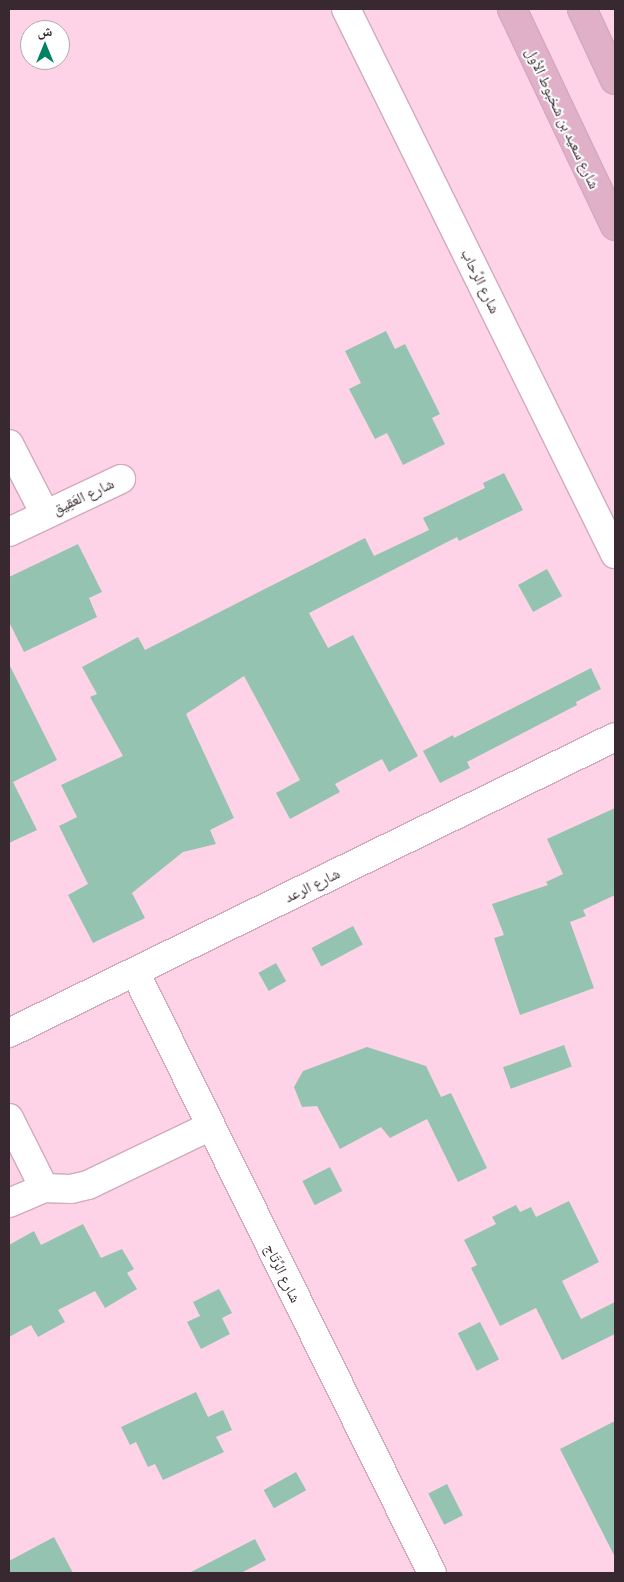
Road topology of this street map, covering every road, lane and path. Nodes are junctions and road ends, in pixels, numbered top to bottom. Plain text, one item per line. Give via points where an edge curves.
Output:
1 (346, 9) edge
2 (512, 9) edge
3 (582, 9) edge
4 (615, 80) edge
5 (615, 226) edge
6 (9, 444) edge
7 (121, 479) dead end
8 (45, 514) junction
9 (9, 532) edge
10 (615, 554) edge
11 (615, 737) edge
12 (135, 972) junction
13 (9, 1033) edge
14 (9, 1118) edge
15 (211, 1126) junction
16 (44, 1188) junction
17 (9, 1203) edge
18 (432, 1573) edge

1 - 10 street, شارع الرِّحاب
2 - 5 main road, شارع سعيد بن شخبوط الأول
3 - 4 main road
6 - 8 street, شارع العَقِيق
7 - 8 street, شارع العَقِيق
8 - 9 street, شارع العَقِيق
11 - 12 street, شارع الرعد
12 - 13 street, شارع الرعد
12 - 15 street, شارع الرِّتَاج
14 - 16 street
15 - 16 street via 88,1185 71,1189
15 - 18 street, شارع الرِّتَاج
16 - 17 street

